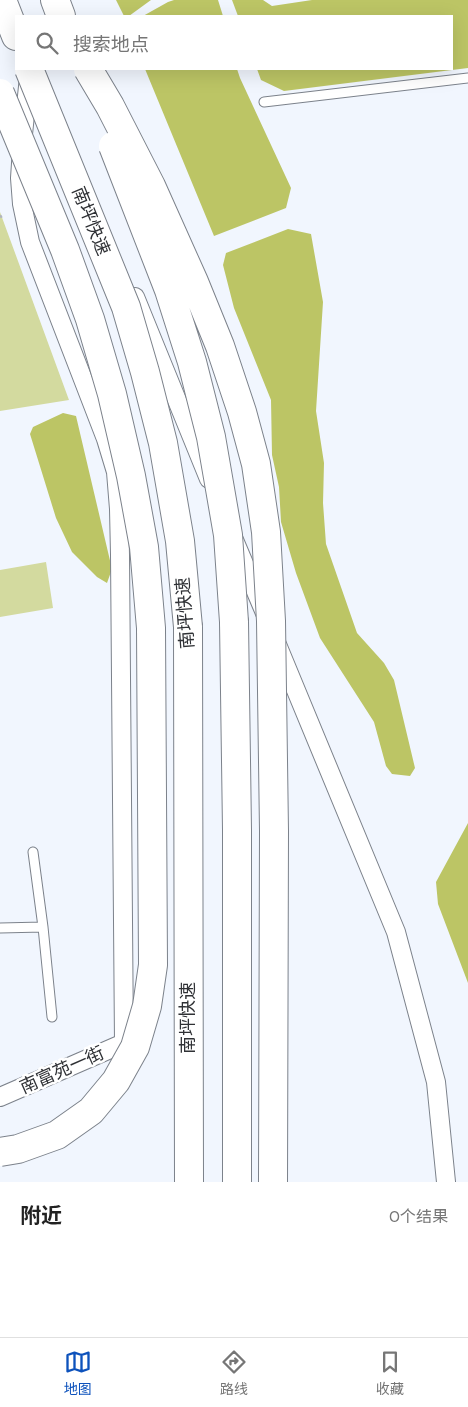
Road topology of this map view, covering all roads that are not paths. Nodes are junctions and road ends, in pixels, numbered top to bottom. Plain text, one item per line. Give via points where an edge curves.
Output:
1 (2, 0) edge
2 (13, 0) edge
3 (54, 0) edge
4 (20, 15) edge
5 (61, 15) edge
6 (15, 33) edge
7 (30, 70) edge
8 (30, 70) edge
9 (41, 70) edge
10 (82, 70) edge
11 (89, 70) edge
12 (468, 78) edge
13 (0, 93) edge
14 (264, 102) dead end
15 (33, 852) dead end
16 (44, 927) junction
17 (0, 928) edge
18 (52, 1017) dead end
19 (0, 1097) edge
20 (189, 1145) junction
21 (0, 1152) edge
22 (184, 1182) edge
23 (189, 1182) edge
24 (237, 1182) edge
25 (273, 1182) edge
26 (446, 1182) edge

1 - 6 highway
2 - 4 street
3 - 5 highway
7 - 19 street, 南富苑一街 via 20,178 30,242 116,472 120,546 124,1043
8 - 20 highway, 南坪快速, bridge via 126,307 163,443 180,541 188,627
9 - 26 street via 396,932 436,1082
10 - 24 highway, bridge via 169,290 192,362 211,437 228,535 234,622 237,830
11 - 25 highway, bridge via 151,186 194,282 220,346 256,464 266,532 271,631
12 - 14 lane
13 - 21 highway, bridge via 90,319 112,394 144,547 151,628 153,965 136,1047 116,1081 91,1111 57,1135
15 - 16 lane
16 - 17 lane
16 - 18 lane
20 - 22 highway
20 - 23 highway, 南坪快速

